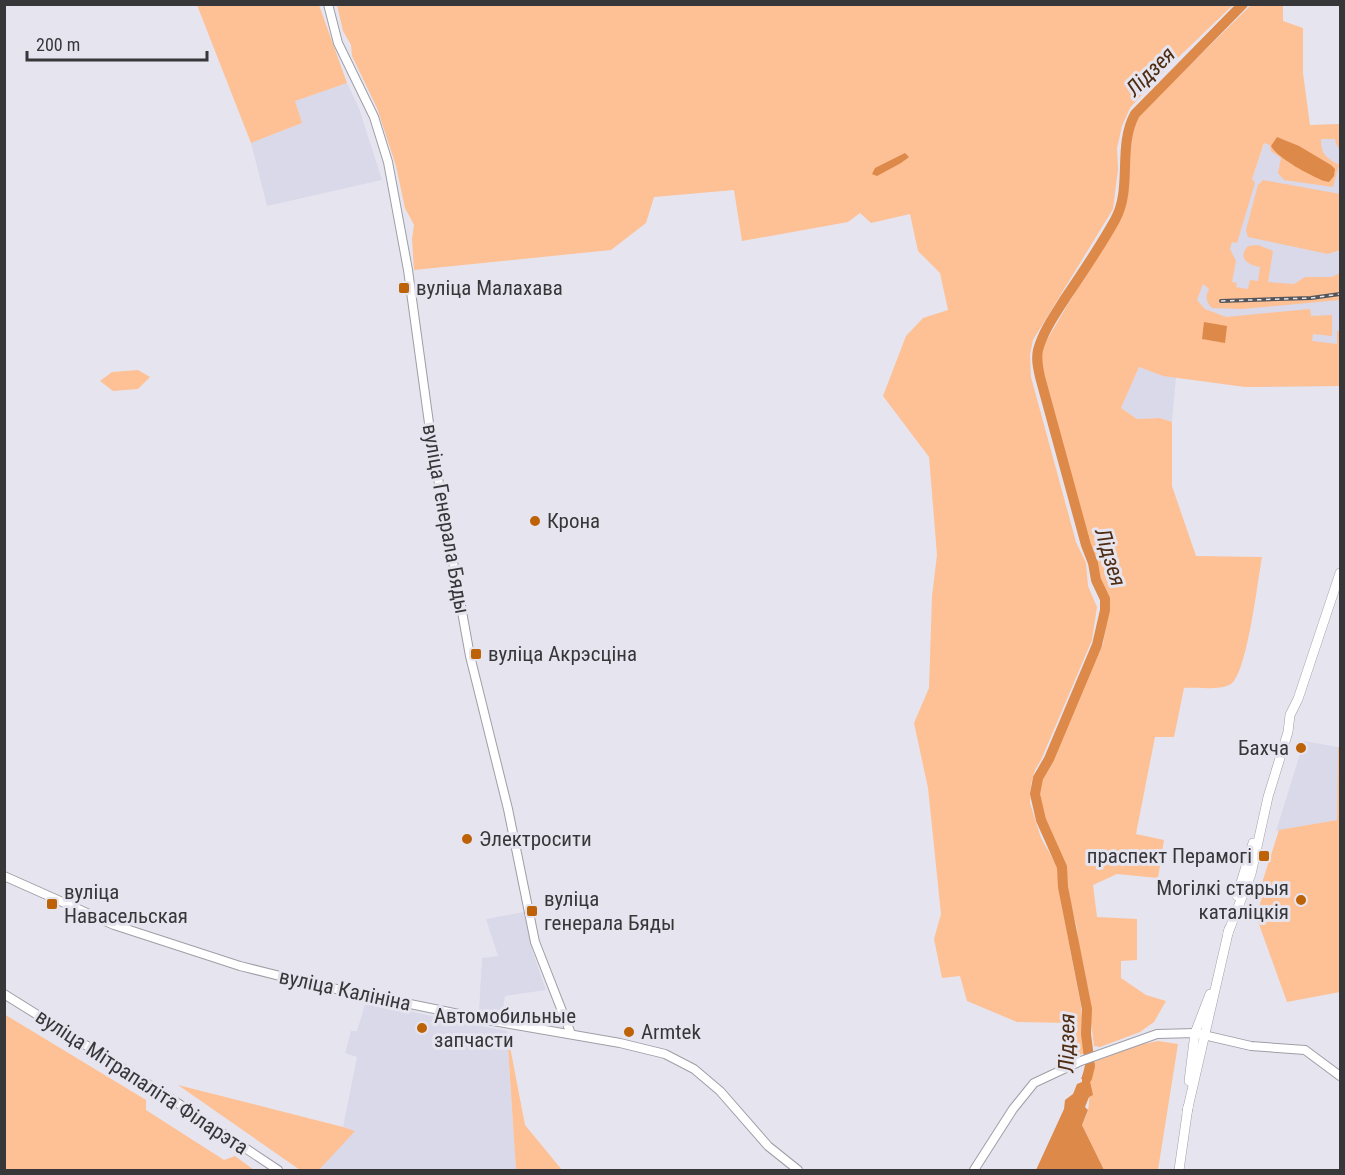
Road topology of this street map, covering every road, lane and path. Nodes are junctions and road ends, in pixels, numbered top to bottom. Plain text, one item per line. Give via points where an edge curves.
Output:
1 (328, 4) edge
2 (1341, 573) edge
3 (4, 876) edge
4 (1216, 981) junction
5 (4, 994) edge
6 (1195, 1033) junction
7 (572, 1034) junction
8 (1205, 1036) junction
9 (1341, 1076) edge
10 (1187, 1112) junction
11 (278, 1170) edge
12 (798, 1170) edge
13 (974, 1170) edge
14 (1179, 1170) edge

1 - 7 main road, вуліца Генерала Бяды via 338,43 374,117 388,162 470,656 508,809 535,942
2 - 4 main road via 1290,715 1251,874 1228,933
3 - 7 main road, вуліца Калініна via 114,925 240,966 484,1020
4 - 6 main road
4 - 8 main road
5 - 11 main road, вуліца Мітрапаліта Філарэта
6 - 8 main road
6 - 10 main road
6 - 13 main road via 1157,1034 1101,1053 1034,1083
7 - 12 main road, вуліца Калініна via 648,1049 693,1069 720,1091 768,1146
8 - 9 main road via 1251,1046 1305,1050
8 - 10 main road
10 - 14 main road

